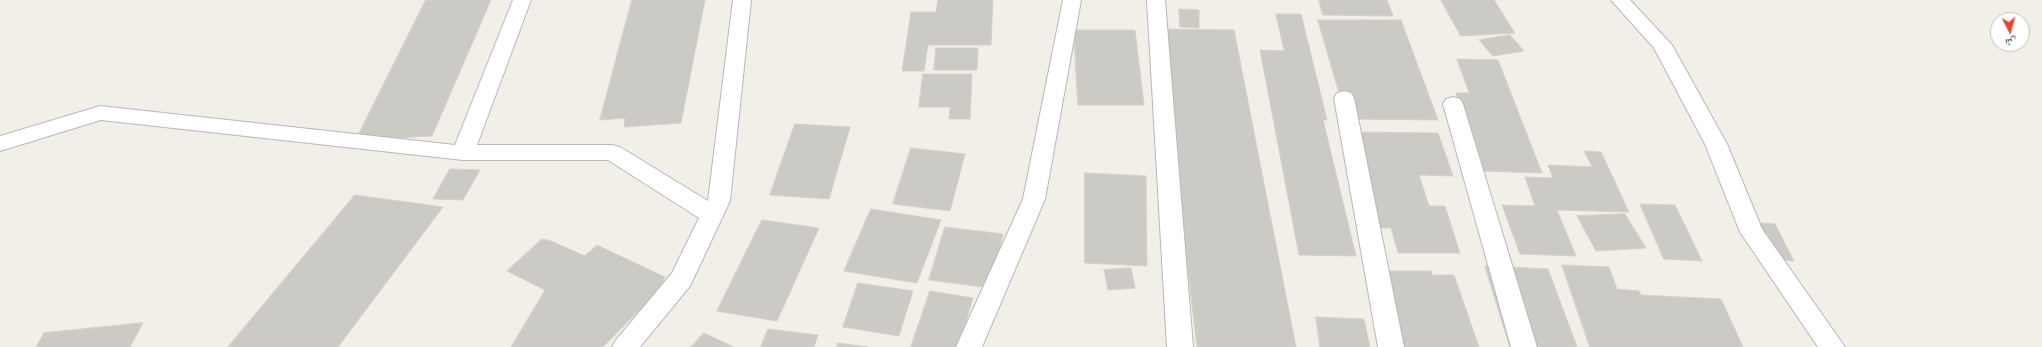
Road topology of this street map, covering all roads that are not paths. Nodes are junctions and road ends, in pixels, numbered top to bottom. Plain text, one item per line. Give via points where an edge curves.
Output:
1 (522, 0) edge
2 (742, 0) edge
3 (1072, 0) edge
4 (1156, 0) edge
5 (1620, 0) edge
6 (1344, 98) dead end
7 (1453, 104) dead end
8 (0, 144) edge
9 (463, 153) junction
10 (712, 215) junction
11 (625, 347) edge
12 (969, 347) edge
13 (1180, 347) edge
14 (1391, 347) edge
15 (1524, 347) edge
16 (1832, 347) edge

1 - 9 street
2 - 10 street via 719,201
3 - 12 street via 1034,199
4 - 13 street
5 - 16 street via 1662,45 1716,144 1752,232
6 - 14 street
7 - 15 street
8 - 9 street via 100,113
9 - 10 street via 612,152
10 - 11 street via 681,279

